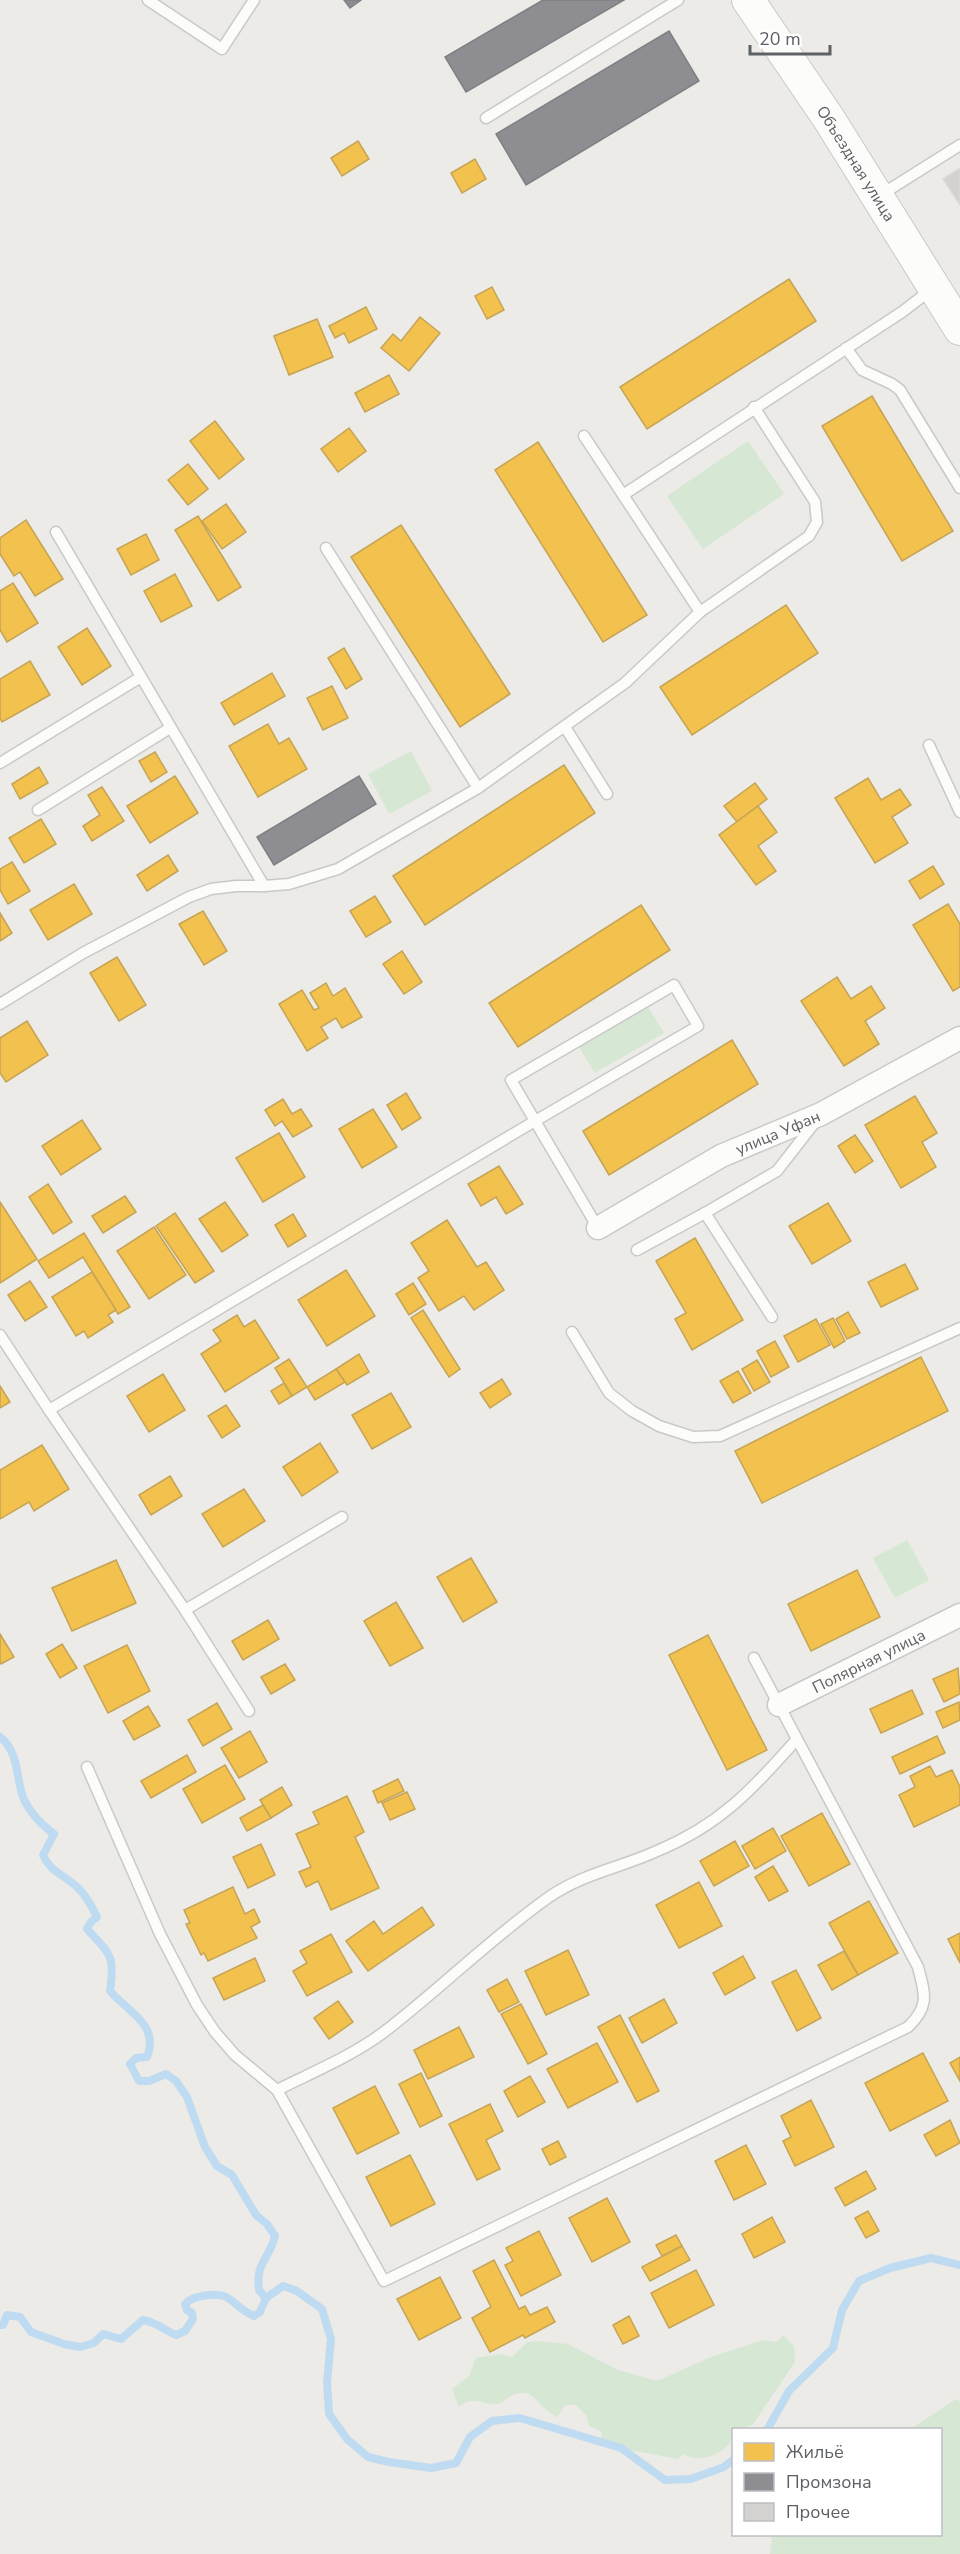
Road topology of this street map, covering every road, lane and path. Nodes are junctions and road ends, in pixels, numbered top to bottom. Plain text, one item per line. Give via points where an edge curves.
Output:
1 (148, 0) edge
2 (254, 0) edge
3 (678, 0) edge
4 (748, 0) edge
5 (486, 118) dead end
6 (960, 145) edge
7 (879, 196) junction
8 (947, 305) edge
9 (846, 348) junction
10 (754, 407) junction
11 (584, 436) dead end
12 (960, 488) edge
13 (623, 495) junction
14 (56, 532) dead end
15 (326, 548) dead end
16 (700, 612) junction
17 (141, 677) junction
18 (565, 727) junction
19 (170, 728) junction
20 (929, 746) dead end
21 (0, 763) edge
22 (478, 788) junction
23 (607, 794) dead end
24 (38, 810) dead end
25 (960, 812) edge
26 (264, 886) junction
27 (0, 1004) edge
28 (960, 1038) edge
29 (821, 1114) junction
30 (535, 1121) junction
31 (705, 1213) junction
32 (598, 1228) joint
33 (637, 1250) dead end
34 (772, 1317) dead end
35 (960, 1328) edge
36 (572, 1332) dead end
37 (0, 1335) edge
38 (49, 1410) junction
39 (342, 1517) dead end
40 (185, 1610) junction
41 (960, 1615) edge
42 (754, 1658) dead end
43 (779, 1706) junction
44 (249, 1711) dead end
45 (797, 1739) junction
46 (87, 1767) dead end
47 (277, 2090) junction

1 - 2 lane via 222,49
3 - 5 lane
4 - 7 main road, Объездная улица
6 - 7 lane
7 - 8 main road, Объездная улица
8 - 9 lane via 902,312
9 - 10 lane
9 - 12 lane via 862,370 900,390
10 - 13 lane
10 - 16 lane via 815,502 816,522 809,536
11 - 13 lane
13 - 16 lane
14 - 17 lane
15 - 22 lane
16 - 18 lane via 625,682
17 - 19 lane
17 - 21 lane
18 - 22 lane
18 - 23 lane
19 - 24 lane
19 - 26 lane
20 - 25 lane
22 - 26 lane via 338,869 289,884
26 - 27 lane via 211,889 189,897 83,953
28 - 29 street, улица Уфан
29 - 31 lane via 777,1171
29 - 32 street, улица Уфан via 721,1156
30 - 30 lane via 698,1026 674,985 511,1080
30 - 32 lane
30 - 38 lane
31 - 33 lane
31 - 34 lane
35 - 36 lane via 720,1436 693,1437 659,1426 609,1393
37 - 38 lane
38 - 40 lane
39 - 40 lane
40 - 44 lane
41 - 43 street, Полярная улица
42 - 43 lane
43 - 45 lane
45 - 47 lane via 725,1814 687,1838 575,1880 508,1928 383,2032 347,2056
45 - 47 lane via 918,1967 925,2003 919,2017 908,2027 384,2281
46 - 47 lane via 160,1934 197,2005 235,2055

